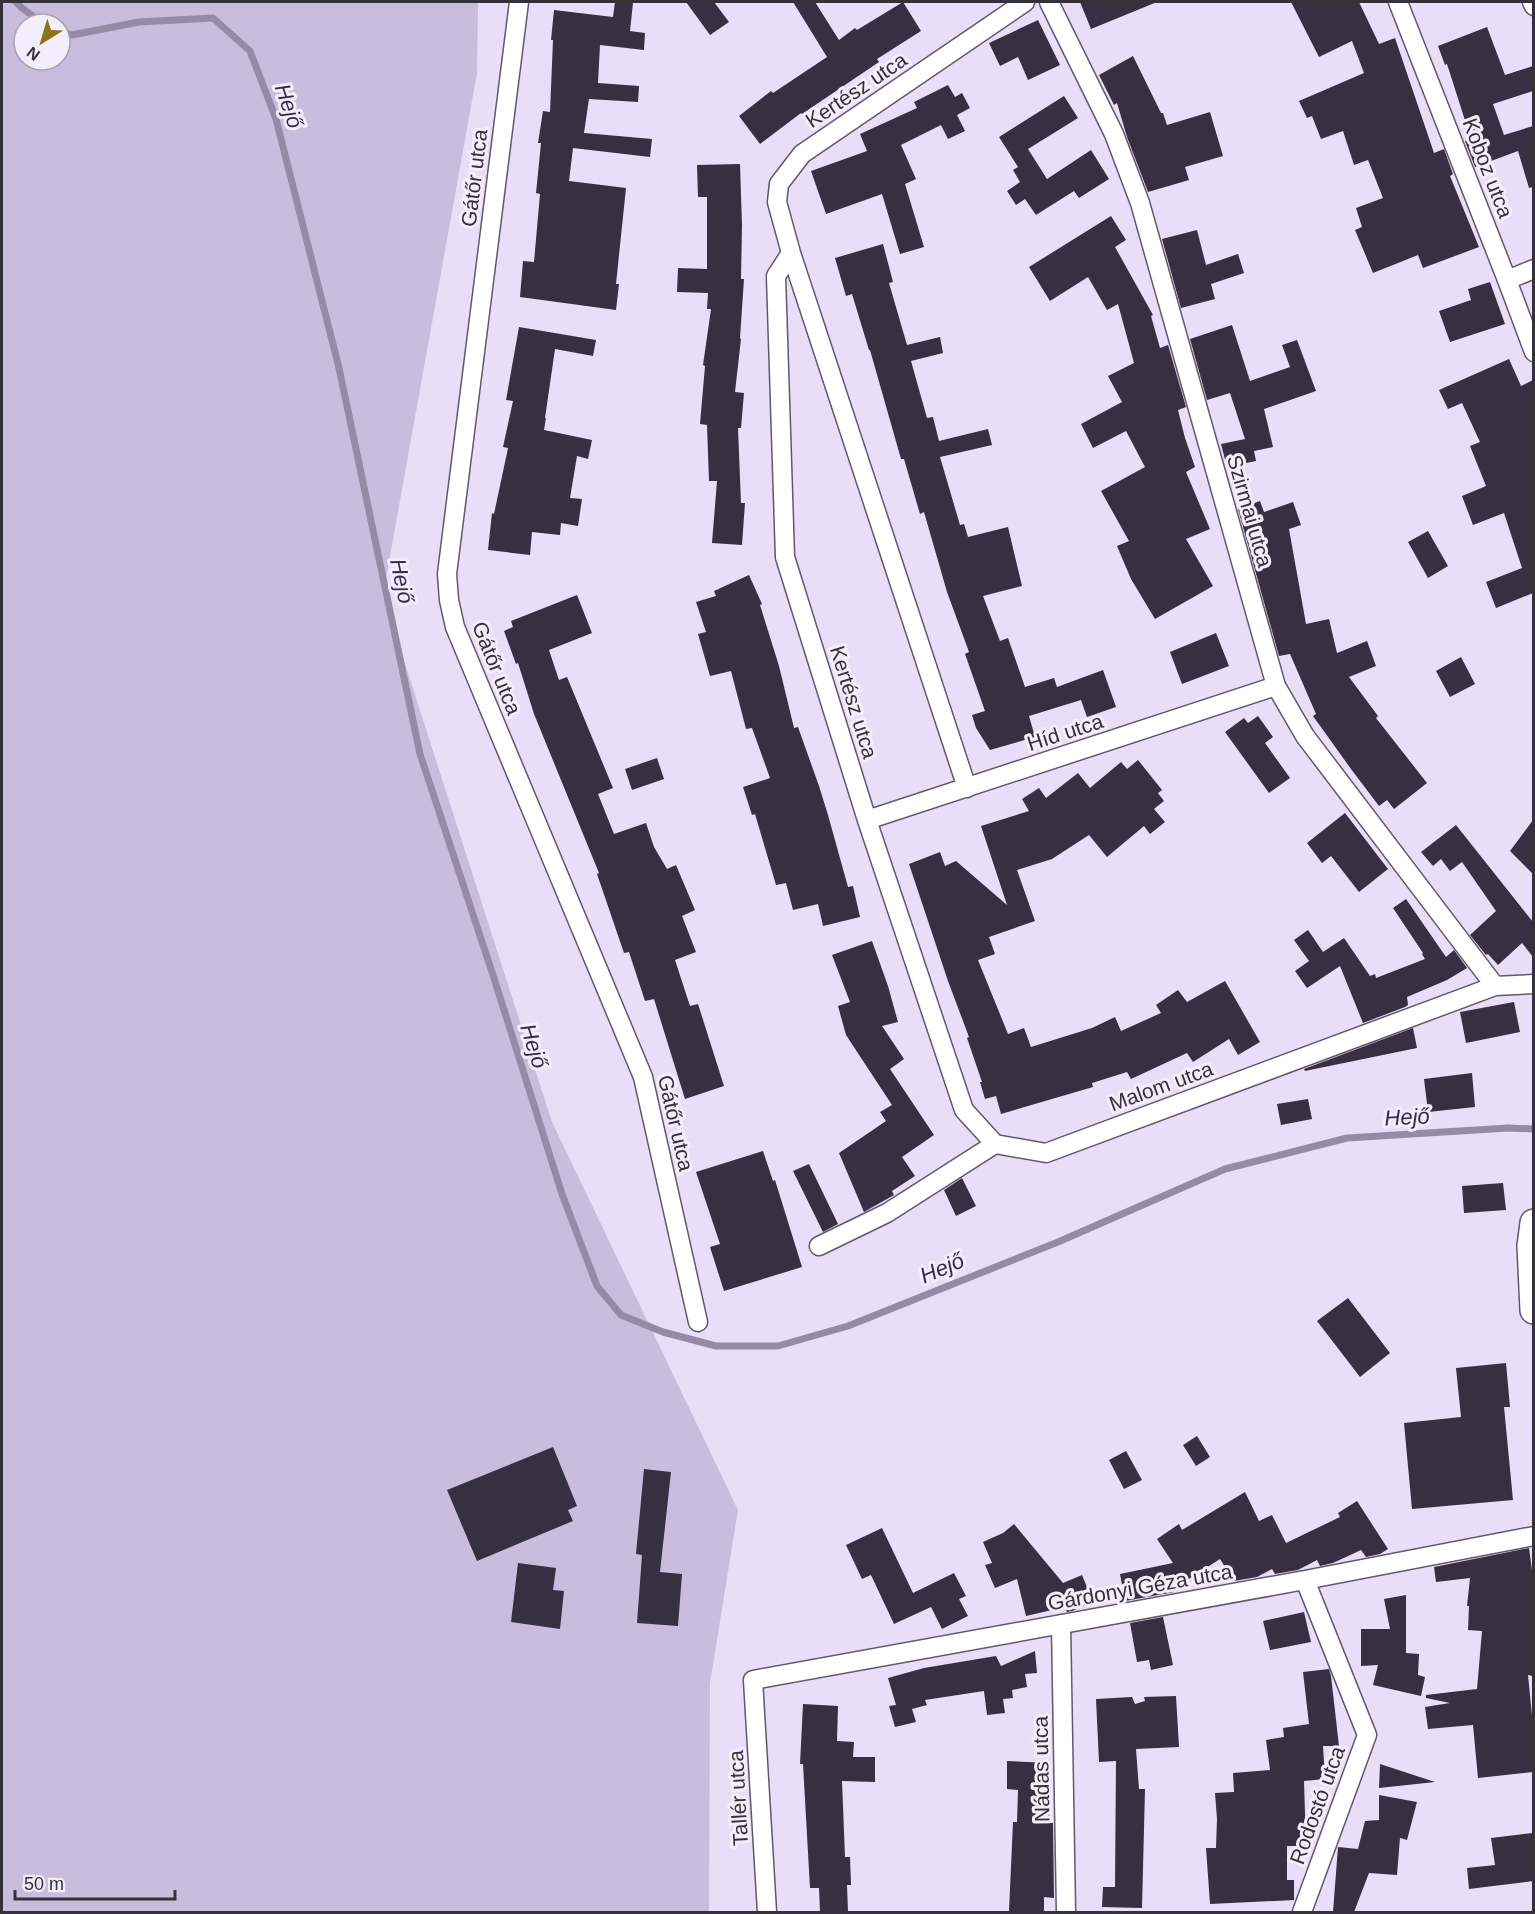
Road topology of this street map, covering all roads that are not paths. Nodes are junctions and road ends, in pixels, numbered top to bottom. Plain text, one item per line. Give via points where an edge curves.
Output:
1 (519, 2) edge
2 (1026, 2) edge
3 (1049, 2) edge
4 (1398, 2) edge
5 (1532, 2) edge
6 (1533, 6) edge
7 (791, 253) junction
8 (1533, 269) edge
9 (1507, 280) junction
10 (1533, 352) edge
11 (1276, 686) junction
12 (967, 788) junction
13 (867, 820) junction
14 (1533, 984) edge
15 (1495, 986) junction
16 (995, 1144) junction
17 (1533, 1223) edge
18 (819, 1246) dead end
19 (1533, 1310) edge
20 (698, 1322) dead end
21 (1533, 1536) edge
22 (1305, 1580) junction
23 (1061, 1624) junction
24 (753, 1680) joint
25 (767, 1912) edge
26 (1066, 1912) edge
27 (1302, 1912) edge

1 - 20 street, Gátőr utca via 447,574 449,600 455,627 643,1077
2 - 7 street, Kertész utca via 802,154 779,184 777,202
3 - 11 street, Szirmai utca via 1114,134 1140,203
4 - 9 street, Koboz utca
5 - 6 street
7 - 12 street, Kertész utca
7 - 13 street, Kertész utca via 776,276 785,557
8 - 9 street
9 - 10 street, Koboz utca
11 - 12 street, Híd utca
11 - 15 street, Szirmai utca via 1305,736
12 - 13 street, Híd utca
13 - 16 street, Kertész utca via 964,1110
14 - 15 street, Malom utca
15 - 16 street, Malom utca via 1046,1153
16 - 18 street via 887,1213
17 - 19 main road
21 - 22 street, Gárdonyi Géza utca
22 - 23 street, Gárdonyi Géza utca
22 - 27 street, Rodostó utca via 1367,1735
23 - 24 street, Gárdonyi Géza utca
23 - 26 street, Nádas utca
24 - 25 street, Tallér utca

